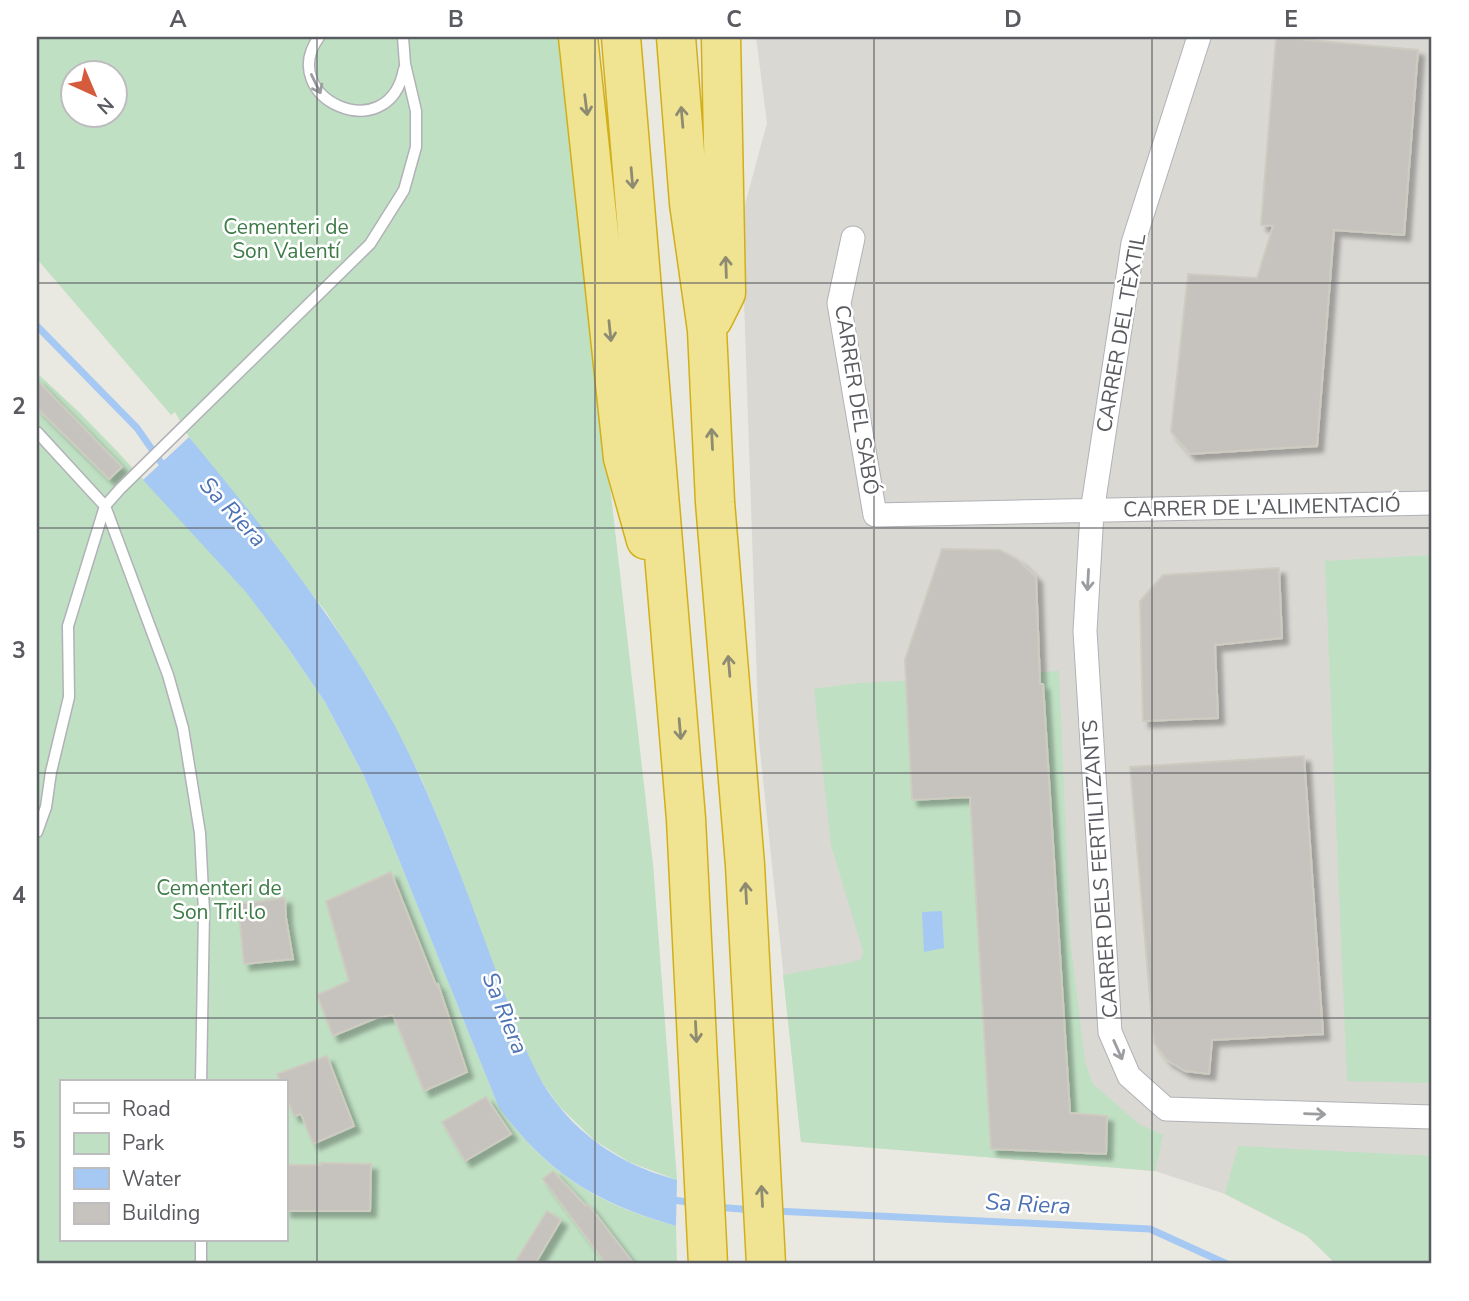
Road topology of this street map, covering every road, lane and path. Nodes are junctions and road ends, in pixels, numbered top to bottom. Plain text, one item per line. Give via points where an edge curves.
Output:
1 (319, 37) edge
2 (396, 37) edge
3 (402, 37) edge
4 (578, 37) edge
5 (621, 37) edge
6 (676, 37) edge
7 (721, 37) edge
8 (1199, 37) edge
9 (405, 64) junction
10 (853, 238) dead end
11 (707, 330) junction
12 (37, 432) edge
13 (1432, 503) edge
14 (106, 506) junction
15 (1092, 512) junction
16 (672, 636) junction
17 (37, 832) edge
18 (201, 1080) edge
19 (1432, 1117) edge
20 (201, 1242) edge
21 (201, 1264) edge
22 (708, 1264) edge
23 (766, 1264) edge

1 -> 9 lane via 310,59 311,74 321,94 340,108 370,110 384,103 395,93
2 - 9 lane
3 - 9 lane
4 -> 16 highway via 623,458
5 -> 16 highway
11 -> 6 highway via 689,203
11 -> 7 highway via 726,293
8 - 15 street, CARRER DEL TÈXTIL via 1133,243
9 - 14 lane via 416,111 416,147 404,191 370,244
10 - 15 street, CARRER DEL SABÓ via 839,303 875,515
23 -> 11 highway via 741,805 715,502
12 - 14 lane
13 - 15 street, CARRER DE L'ALIMENTACIÓ
14 - 17 lane via 68,626 68,697
14 - 18 lane via 184,728 200,832 204,912
15 -> 19 street, CARRER DELS FERTILITZANTS via 1085,631 1110,1032 1129,1076 1166,1108
16 -> 22 highway via 687,819
20 - 21 lane

